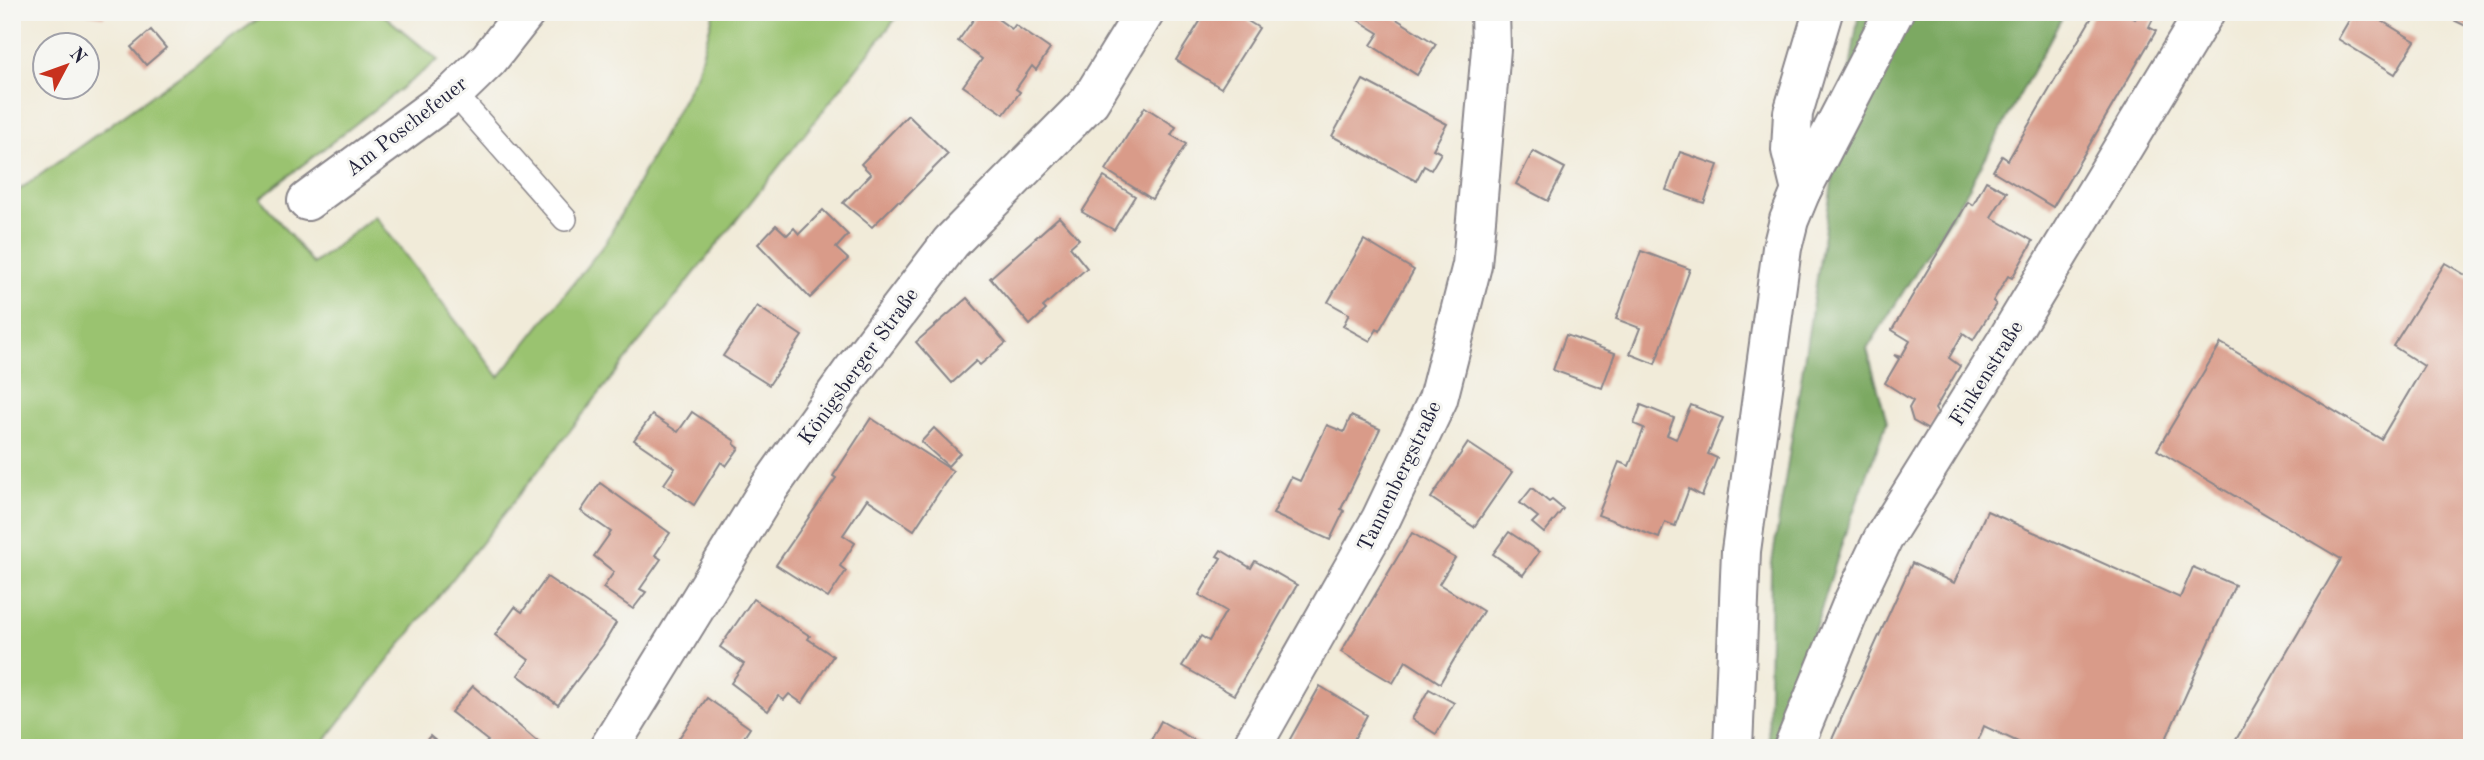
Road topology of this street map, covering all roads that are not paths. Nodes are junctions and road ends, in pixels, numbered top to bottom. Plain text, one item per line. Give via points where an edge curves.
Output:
1 (526, 12) edge
2 (1144, 12) edge
3 (1490, 12) edge
4 (1823, 12) edge
5 (1894, 12) edge
6 (2205, 12) edge
7 (454, 93) junction
8 (1801, 191) junction
9 (307, 201) dead end
10 (565, 219) dead end
11 (609, 748) edge
12 (1251, 748) edge
13 (1733, 748) edge
14 (1793, 748) edge

1 - 7 street, Am Poschefeuer via 489,59
2 - 11 street, Königsberger Straße via 1090,101 951,242 851,373 769,488
3 - 12 street, Tannenbergstraße via 1491,50 1472,265 1438,399 1381,519
4 - 8 street via 1793,113 1791,150
5 - 8 street
6 - 14 street, Finkenstraße via 1883,539
7 - 9 street, Am Poschefeuer
7 - 10 lane
8 - 13 street via 1782,248 1741,551

